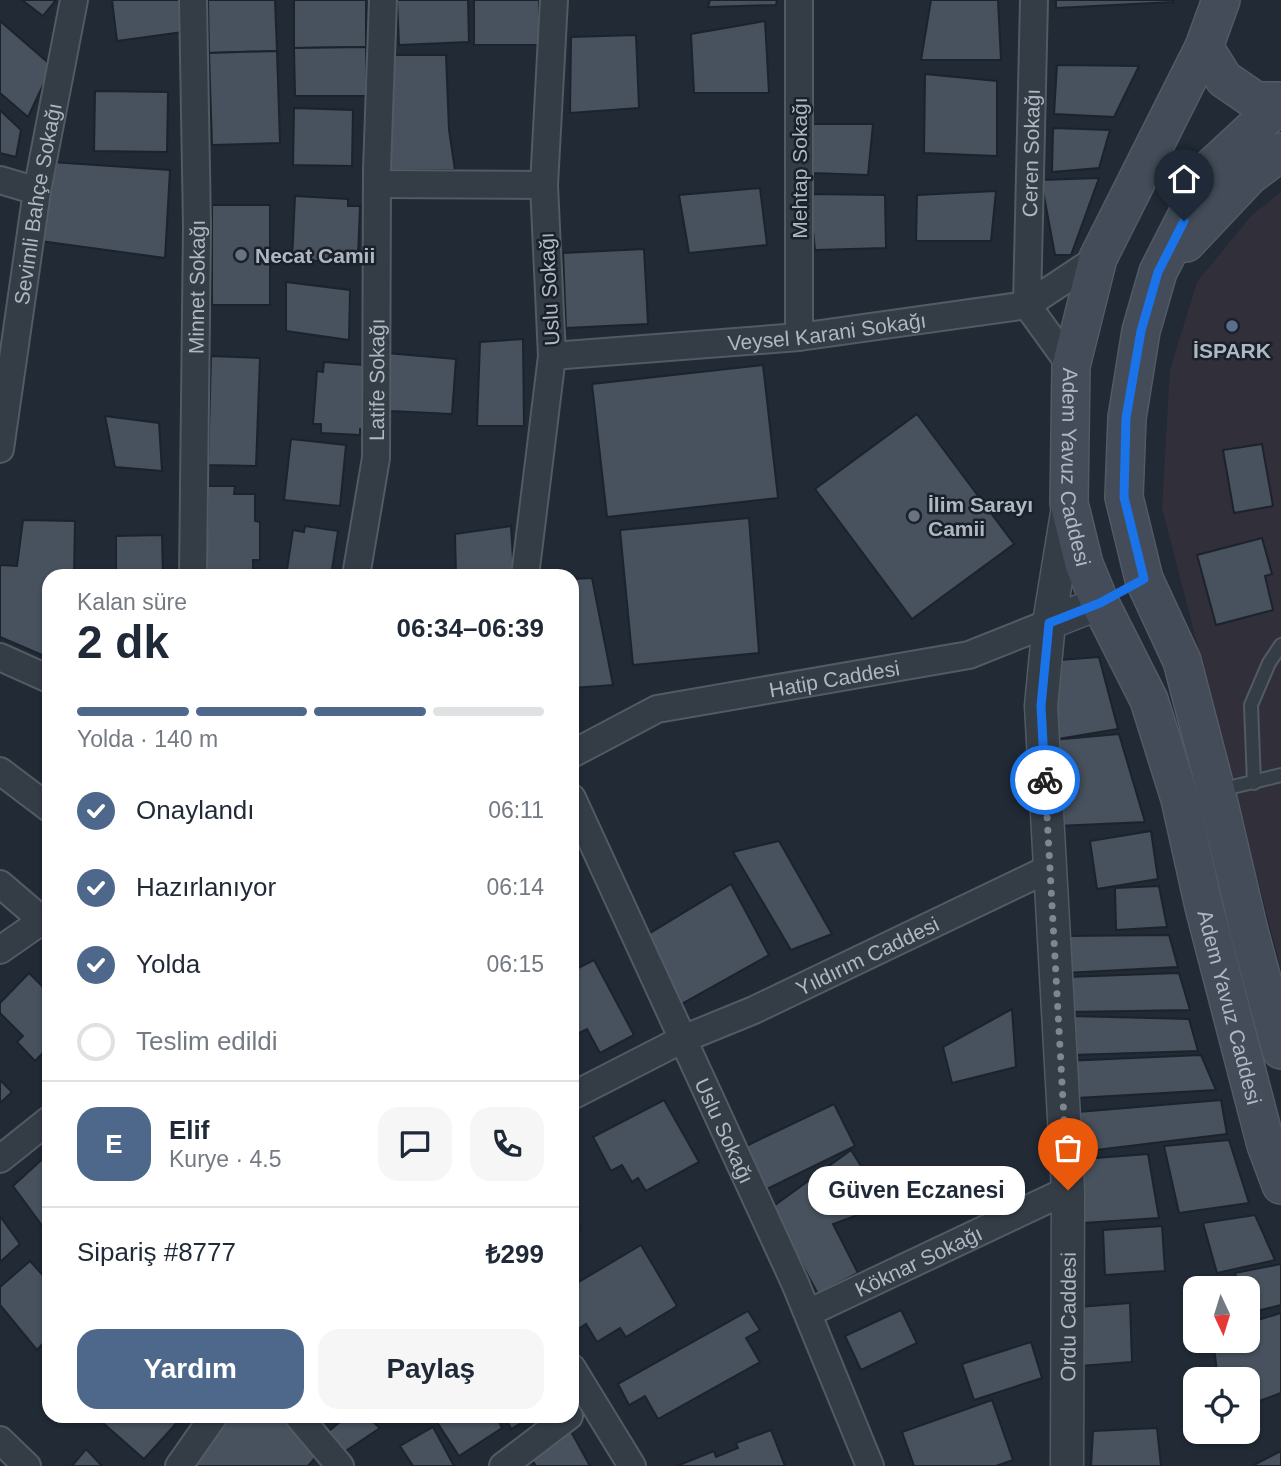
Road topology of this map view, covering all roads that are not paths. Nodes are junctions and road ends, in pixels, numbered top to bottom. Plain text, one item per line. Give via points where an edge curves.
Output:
1 (74, 0) edge
2 (193, 0) edge
3 (383, 0) edge
4 (554, 0) edge
5 (799, 0) edge
6 (1034, 0) edge
7 (1221, 0) edge
8 (1204, 47) junction
9 (1281, 102) edge
10 (1281, 152) edge
11 (0, 180) edge
12 (377, 184) junction
13 (544, 184) junction
14 (37, 191) junction
15 (1098, 258) junction
16 (1158, 272) junction
17 (1027, 305) junction
18 (799, 337) junction
19 (552, 356) junction
20 (1071, 366) junction
21 (0, 449) edge
22 (1069, 503) junction
23 (193, 569) edge
24 (356, 569) edge
25 (526, 569) edge
26 (1144, 579) junction
27 (1100, 603) junction
28 (1049, 623) junction
29 (1281, 645) edge
30 (0, 657) edge
31 (42, 676) edge
32 (579, 750) edge
33 (0, 771) edge
34 (1281, 775) edge
35 (1254, 783) junction
36 (1216, 791) junction
37 (1180, 799) junction
38 (42, 803) edge
39 (579, 814) edge
40 (1050, 868) junction
41 (0, 884) edge
42 (42, 920) edge
43 (42, 925) edge
44 (0, 950) edge
45 (683, 1039) junction
46 (1281, 1050) edge
47 (579, 1092) edge
48 (42, 1126) edge
49 (0, 1159) edge
50 (1281, 1184) edge
51 (1068, 1190) junction
52 (808, 1313) junction
53 (579, 1411) edge
54 (209, 1423) edge
55 (304, 1423) edge
56 (559, 1423) edge
57 (0, 1440) edge
58 (27, 1466) edge
59 (180, 1466) edge
60 (340, 1466) edge
61 (503, 1466) edge
62 (632, 1466) edge
63 (870, 1466) edge
64 (1067, 1466) edge

1 - 14 street, Sevimli Bahçe Sokağı
2 - 23 street, Minnet Sokağı via 197,226
3 - 12 street, Latife Sokağı
4 - 13 street, Uslu Sokağı
5 - 18 street, Mehtap Sokağı
6 - 17 street, Ceren Sokağı
7 - 8 main road, Adem Yavuz Caddesi
8 - 9 main road via 1224,79 1256,101
8 - 15 main road, Adem Yavuz Caddesi
9 - 16 main road, Adem Yavuz Caddesi via 1211,168
10 - 16 main road via 1249,176
11 - 14 street
12 - 13 street
12 - 24 street, Latife Sokağı via 376,458
13 - 19 street, Uslu Sokağı
14 - 21 street, Sevimli Bahçe Sokağı
15 - 17 street
15 - 20 main road, Adem Yavuz Caddesi
16 - 26 main road, Adem Yavuz Caddesi via 1141,331 1126,418 1124,497
17 - 18 street, Veysel Karani Sokağı
17 - 20 street
18 - 19 street, Veysel Karani Sokağı
19 - 25 street, Uslu Sokağı
20 - 22 main road, Adem Yavuz Caddesi
22 - 27 main road, Adem Yavuz Caddesi via 1084,564
22 - 28 street, Ordu Caddesi
26 - 27 main road
26 - 36 main road, Adem Yavuz Caddesi via 1182,661
27 - 28 street, Hatip Caddesi
27 - 37 main road, Adem Yavuz Caddesi via 1149,700
28 - 32 street, Hatip Caddesi via 969,654 657,709
28 - 40 street, Ordu Caddesi via 1041,706
29 - 35 lane via 1251,705
30 - 31 street
33 - 38 street
34 - 35 lane
35 - 36 lane
36 - 37 main road
36 - 46 main road, Adem Yavuz Caddesi
37 - 50 main road, Adem Yavuz Caddesi via 1256,1108
39 - 45 street, Uslu Sokağı
40 - 45 street, Yıldırım Caddesi via 754,1010
40 - 51 street, Ordu Caddesi
41 - 42 street
43 - 44 street
45 - 47 street, Yıldırım Caddesi
45 - 52 street, Uslu Sokağı
48 - 49 street
51 - 52 street, Köknar Sokağı
51 - 64 street, Ordu Caddesi
52 - 63 street, Uslu Sokağı
53 - 62 street
54 - 59 street
55 - 60 street
56 - 61 street
57 - 58 street

